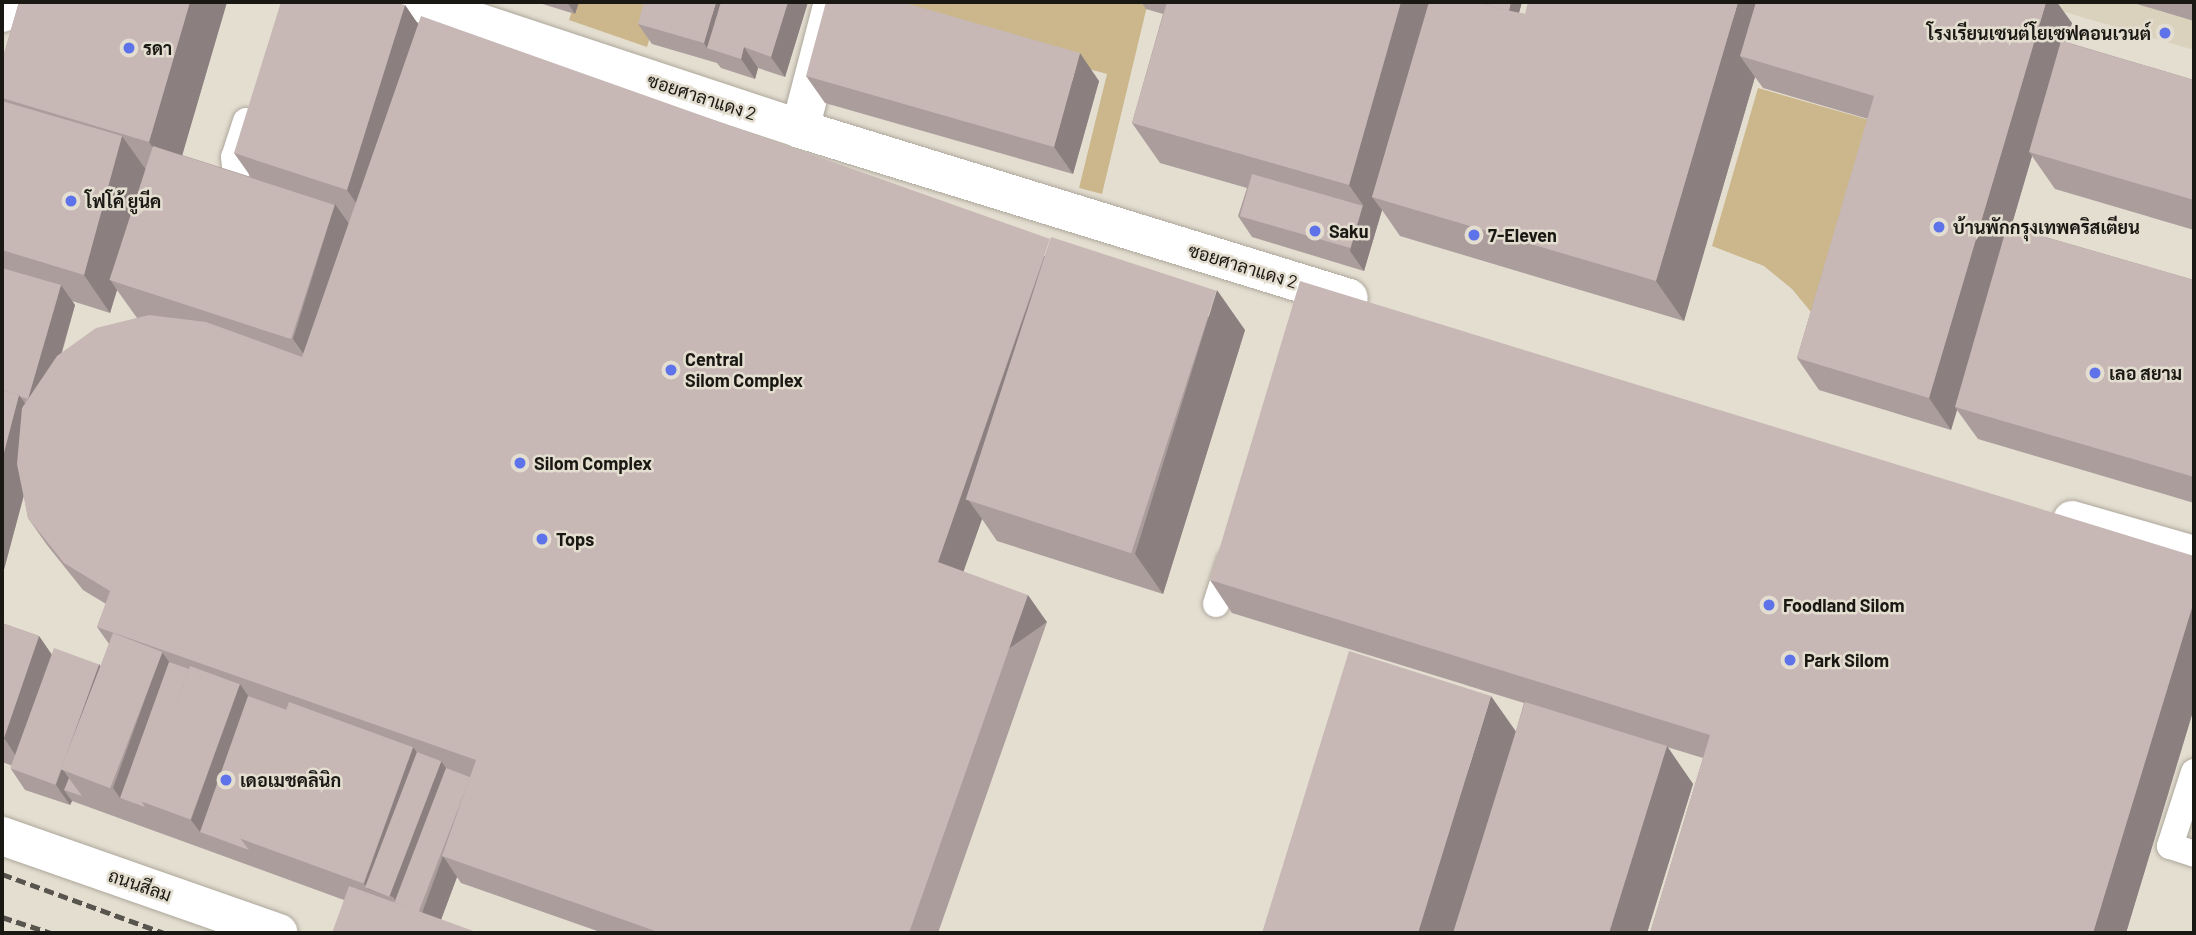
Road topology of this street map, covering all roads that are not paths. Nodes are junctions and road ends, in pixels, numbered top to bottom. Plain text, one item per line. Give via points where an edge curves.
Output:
1 (5, 2) edge
2 (417, 2) edge
3 (833, 2) edge
4 (473, 11) edge
5 (2, 13) edge
6 (255, 92) edge
7 (800, 129) junction
8 (274, 206) edge
9 (1376, 307) edge
10 (2034, 509) edge
11 (1237, 538) edge
12 (2194, 555) edge
13 (1216, 604) edge
14 (2194, 772) edge
15 (2, 836) edge
16 (2194, 854) edge
17 (279, 933) edge

1 - 5 street
2 - 4 street, ซอยศาลาแดง 2
3 - 7 street
4 - 7 street, ซอยศาลาแดง 2
6 - 8 lane via 234,157 237,184
7 - 9 street, ซอยศาลาแดง 2
10 - 12 street
11 - 13 lane
14 - 16 lane via 2170,846
15 - 17 street, ถนนสีลม

